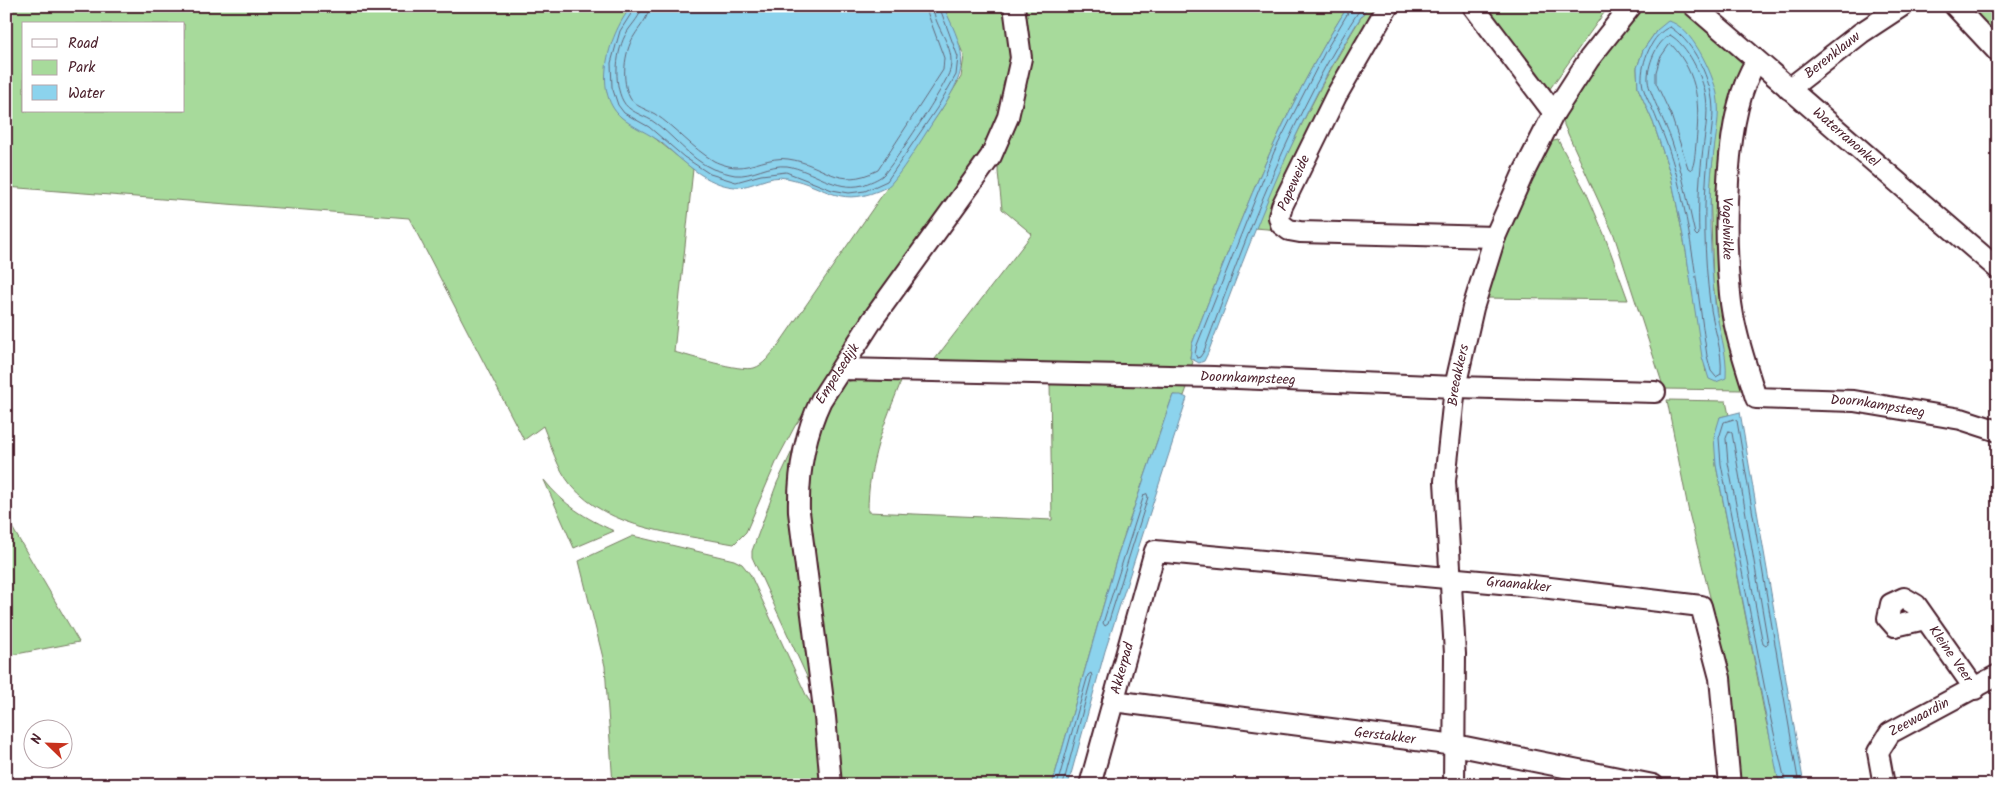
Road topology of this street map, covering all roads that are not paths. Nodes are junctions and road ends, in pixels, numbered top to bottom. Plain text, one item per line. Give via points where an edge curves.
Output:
1 (1014, 6) edge
2 (1388, 6) edge
3 (1473, 6) edge
4 (1631, 6) edge
5 (1694, 6) edge
6 (1902, 6) edge
7 (1955, 6) edge
8 (1998, 52) edge
9 (1756, 62) junction
10 (1789, 89) junction
11 (1554, 112) junction
12 (1495, 237) junction
13 (1998, 269) edge
14 (842, 369) junction
15 (1455, 387) junction
16 (1654, 392) dead end
17 (1756, 398) joint
18 (1998, 431) edge
19 (1155, 551) joint
20 (1449, 578) junction
21 (1925, 618) dead end
22 (1998, 675) edge
23 (1975, 689) junction
24 (1112, 701) junction
25 (1455, 745) junction
26 (831, 785) edge
27 (1090, 785) edge
28 (1454, 785) edge
29 (1653, 785) edge
30 (1730, 785) edge
31 (1884, 785) edge

1 - 14 street, Empelsedijk via 1021,58 1008,118 991,156 873,319
2 - 12 street, Papeweide via 1304,158 1282,206 1281,224 1300,232
3 - 11 street
4 - 11 street, Breeakkers
5 - 9 street, Waterranonkel
6 - 10 street, Berenklauw via 1861,33
7 - 8 street
9 - 10 street, Waterranonkel
9 - 17 street, Vogelwikke via 1748,74 1738,112 1727,174 1730,296
10 - 13 street, Waterranonkel
11 - 12 street, Breeakkers
12 - 15 street, Breeakkers via 1473,308
14 - 15 street, Doornkampsteeg via 1214,377
14 - 26 street, Empelsedijk via 814,414 798,482
15 - 16 street, Doornkampsteeg
15 - 20 street, Breeakkers via 1445,481
17 - 18 street, Doornkampsteeg via 1854,402 1961,419
19 - 20 street, Graanakker
19 - 24 street, Akkerpad
20 - 25 street, Breeakkers via 1455,654
20 - 30 street, Graanakker via 1701,606 1720,678
21 - 23 street, Kleine Veer
22 - 23 street, Zeewaardin
23 - 31 street, Zeewaardin via 1890,733 1878,752
24 - 25 street, Gerstakker
24 - 27 street, Akkerpad
25 - 28 street, Breeakkers
25 - 29 street, Gerstakker

